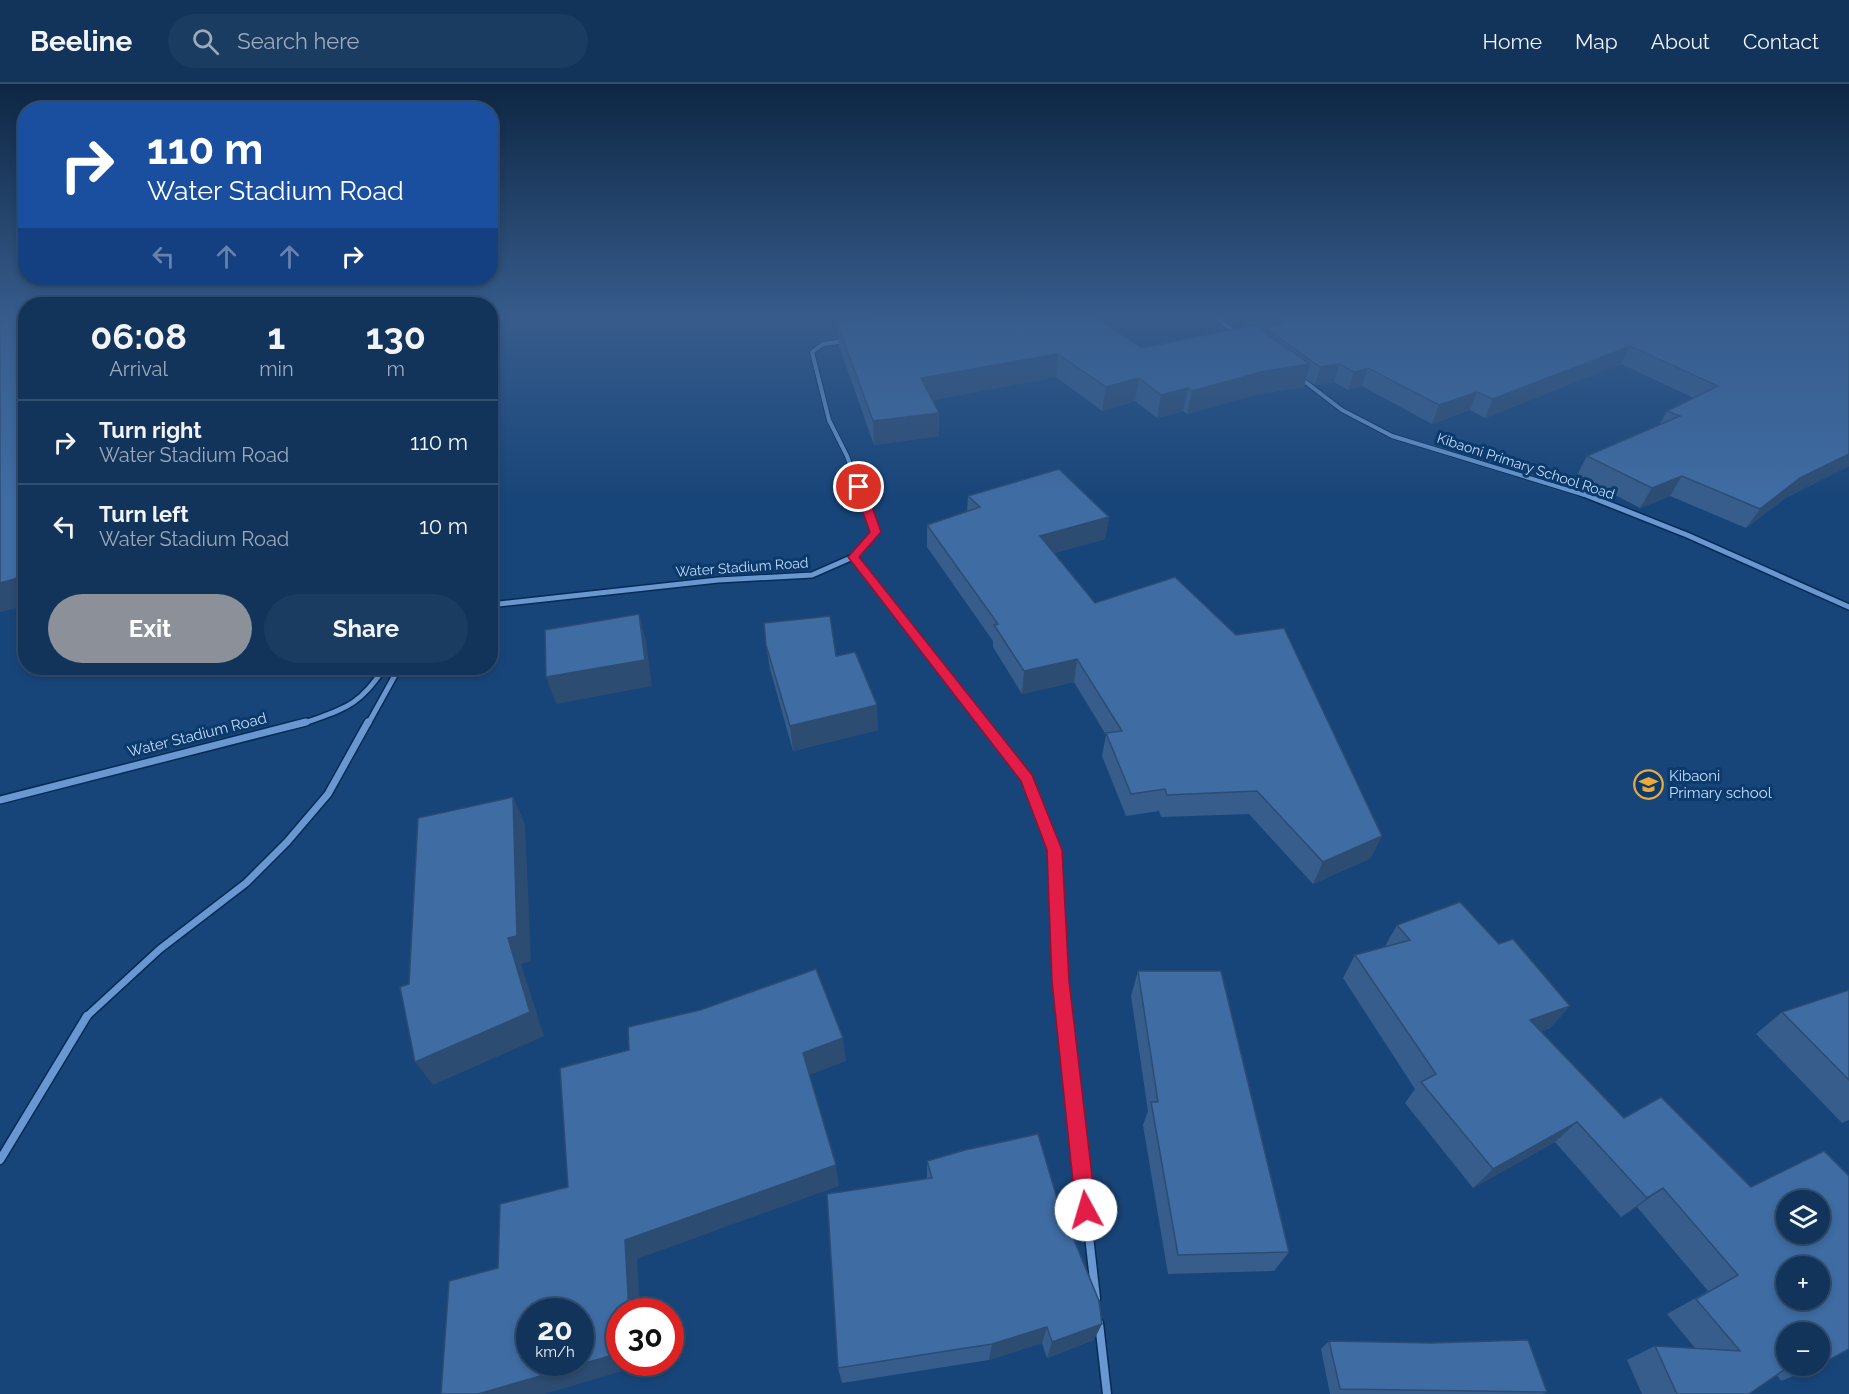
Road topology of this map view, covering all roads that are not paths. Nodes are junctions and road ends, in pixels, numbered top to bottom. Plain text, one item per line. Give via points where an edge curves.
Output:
1 (819, 377) edge
2 (1298, 377) edge
3 (853, 557) junction
4 (498, 604) edge
5 (1849, 607) edge
6 (380, 675) edge
7 (395, 675) edge
8 (0, 800) edge
9 (0, 1160) edge
10 (1107, 1394) edge

1 - 3 street, Water Stadium Road via 830,420 875,532
2 - 5 street, Kibaoni Primary School Road via 1342,410 1392,436 1580,493 1688,535
3 - 4 street, Water Stadium Road via 812,575 718,580
3 - 10 street via 1027,778 1054,850 1060,981
6 - 8 street, Water Stadium Road via 350,707 295,726
7 - 9 street via 328,794 287,842 246,883 160,949 88,1015

